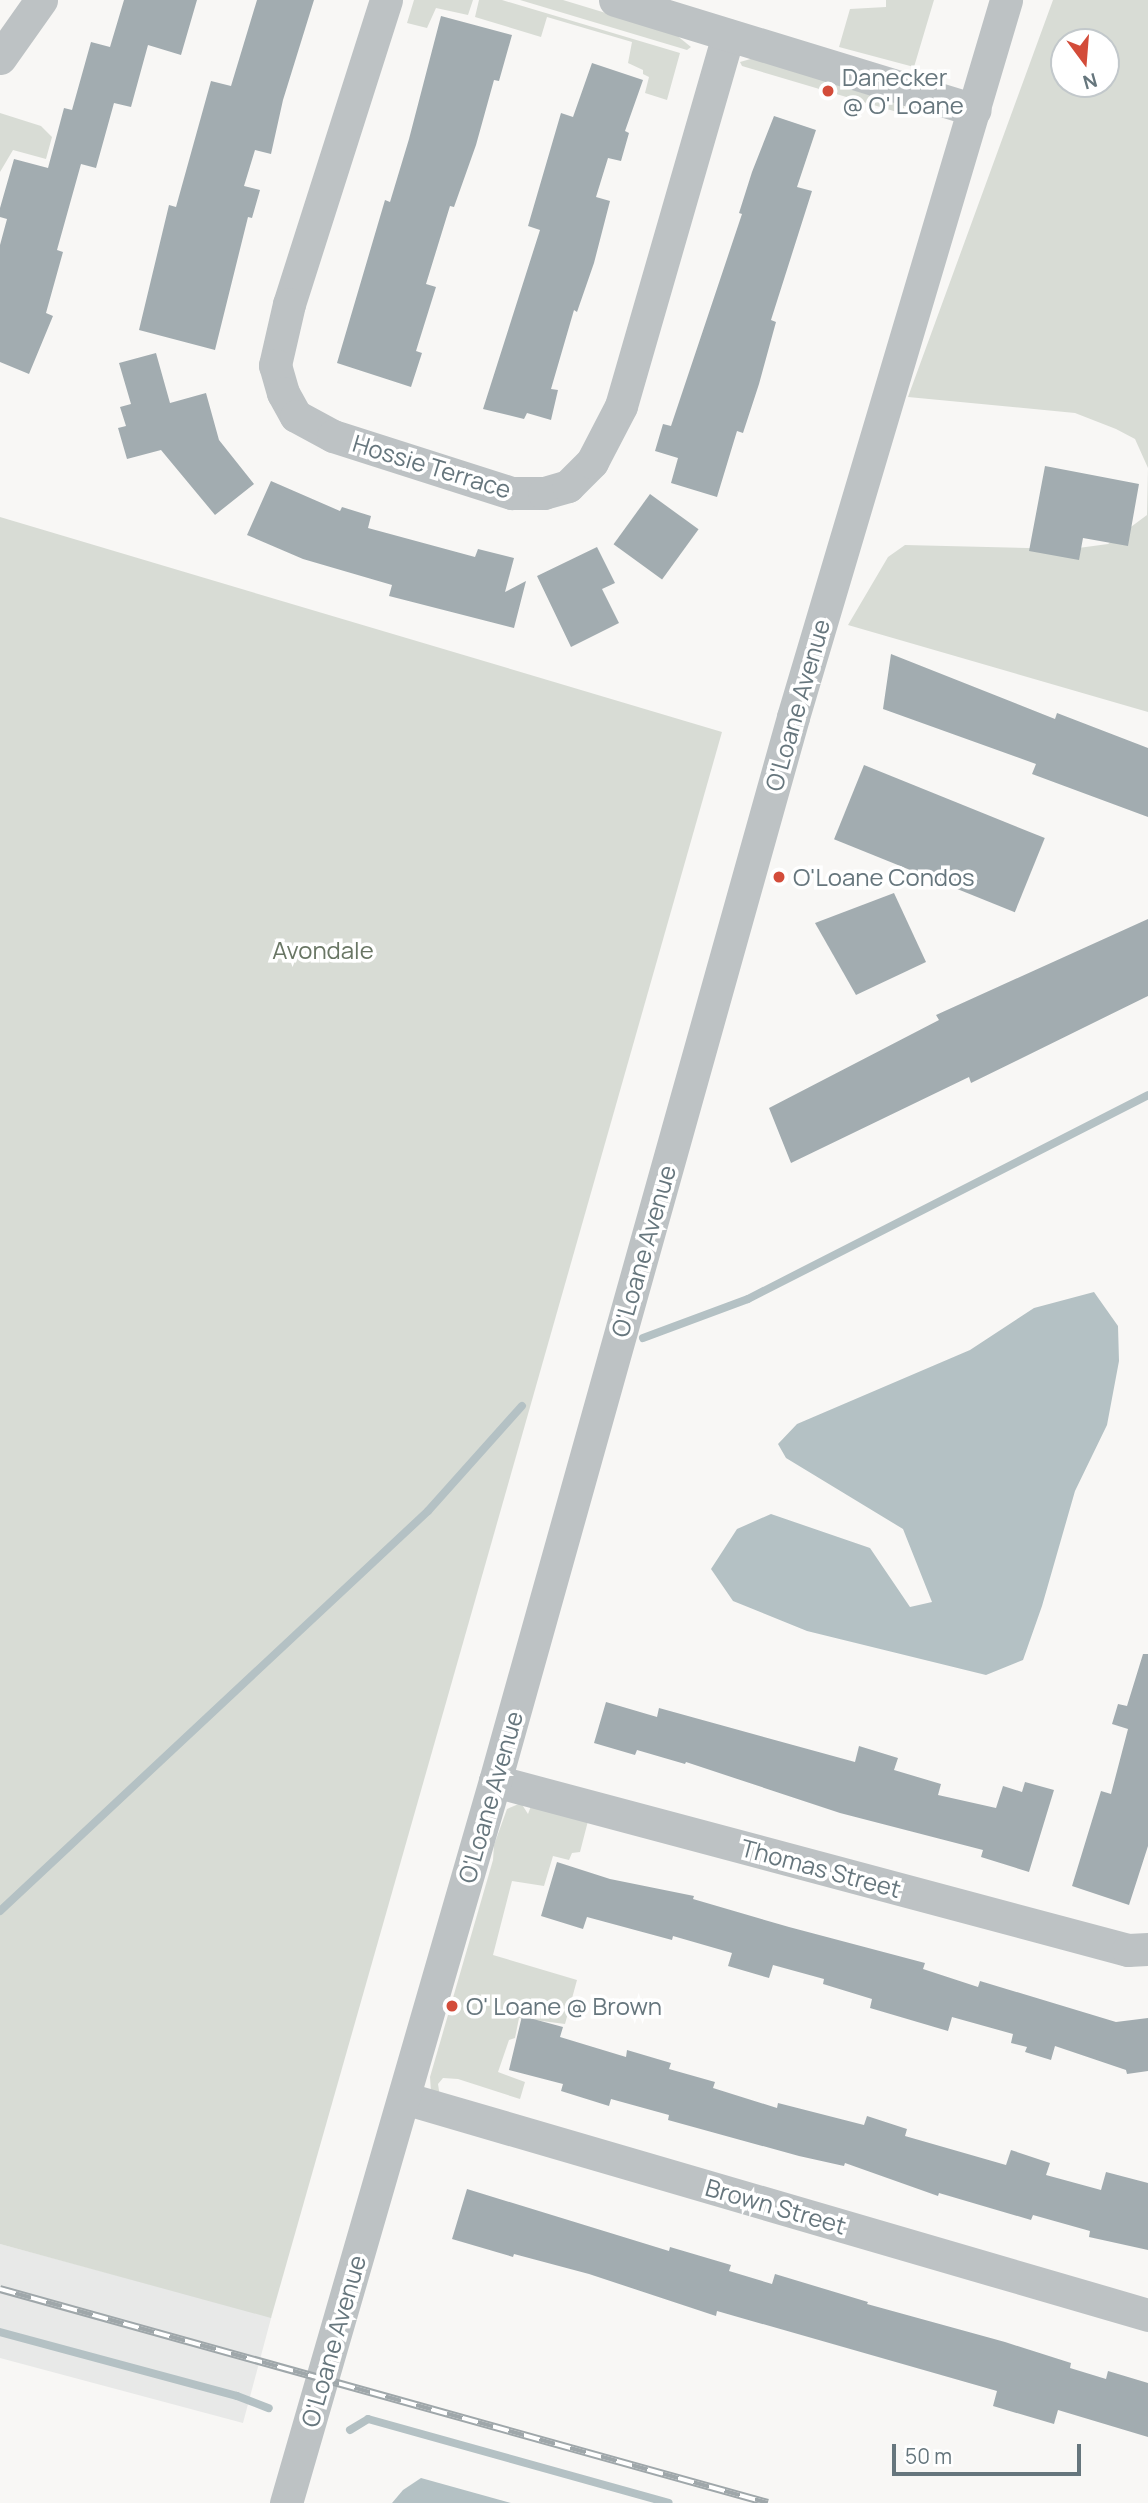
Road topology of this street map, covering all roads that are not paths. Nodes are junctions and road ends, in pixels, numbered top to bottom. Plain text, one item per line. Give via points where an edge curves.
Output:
1 (41, 0) edge
2 (386, 0) edge
3 (615, 0) edge
4 (1006, 0) edge
5 (728, 35) junction
6 (0, 58) edge
7 (975, 110) junction
8 (495, 1781) junction
9 (1148, 1949) edge
10 (404, 2098) junction
11 (1148, 2315) edge
12 (286, 2503) edge

1 - 6 street
2 - 5 street, Hossie Terrace via 289,304 275,365 296,416 334,436 512,493 544,493 568,486 592,462 621,405
3 - 5 street
4 - 7 street, O'Loane Avenue
5 - 7 street
7 - 8 street, O'Loane Avenue via 793,717
8 - 9 street, Thomas Street via 1128,1950
8 - 10 street, O'Loane Avenue
10 - 11 street, Brown Street
10 - 12 street, O'Loane Avenue

